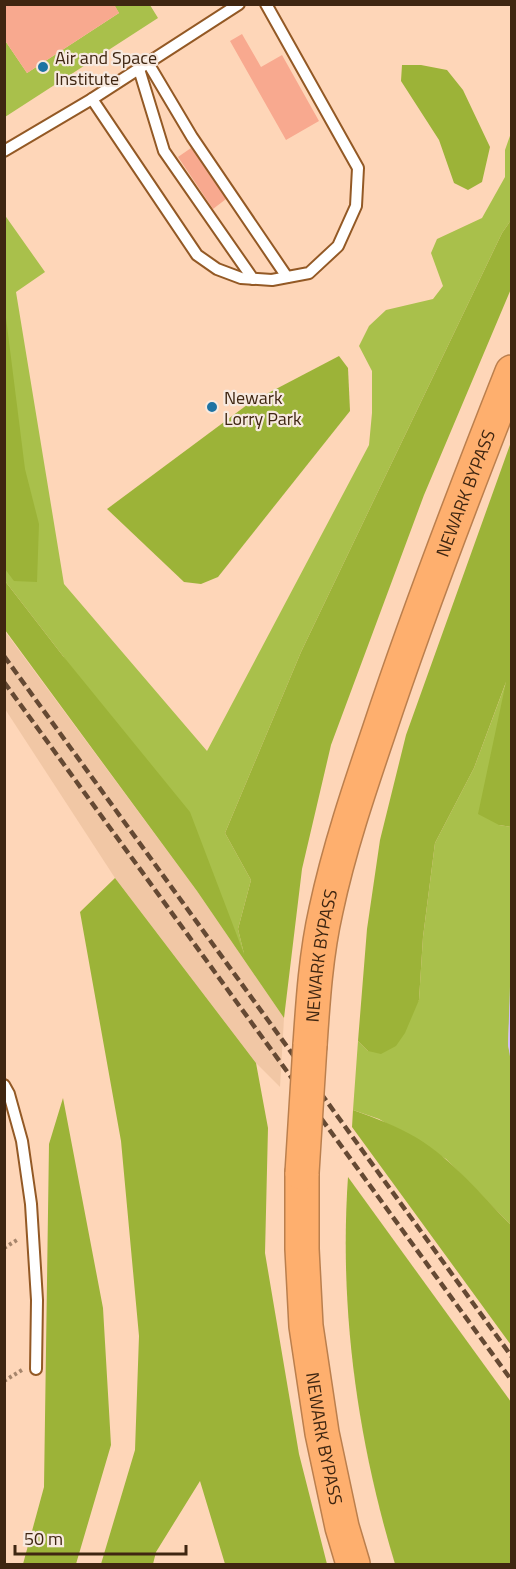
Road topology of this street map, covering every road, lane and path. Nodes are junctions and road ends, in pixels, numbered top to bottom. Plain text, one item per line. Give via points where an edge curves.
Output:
1 (239, 4) edge
2 (266, 4) edge
3 (143, 66) junction
4 (92, 99) junction
5 (4, 151) edge
6 (287, 277) junction
7 (253, 279) junction
8 (512, 372) edge
9 (4, 1085) edge
10 (36, 1369) dead end
11 (353, 1564) edge

1 - 3 lane
2 - 6 lane via 358,168 356,206 338,246 309,273
3 - 4 lane
3 - 6 lane
3 - 7 lane via 164,151
4 - 5 lane
4 - 7 lane via 197,255 217,269
6 - 7 lane
8 - 11 highway, NEWARK BYPASS, bridge via 395,681 347,828 326,910 315,985 303,1173 306,1326 322,1433
9 - 10 lane via 22,1141 31,1204 37,1300

